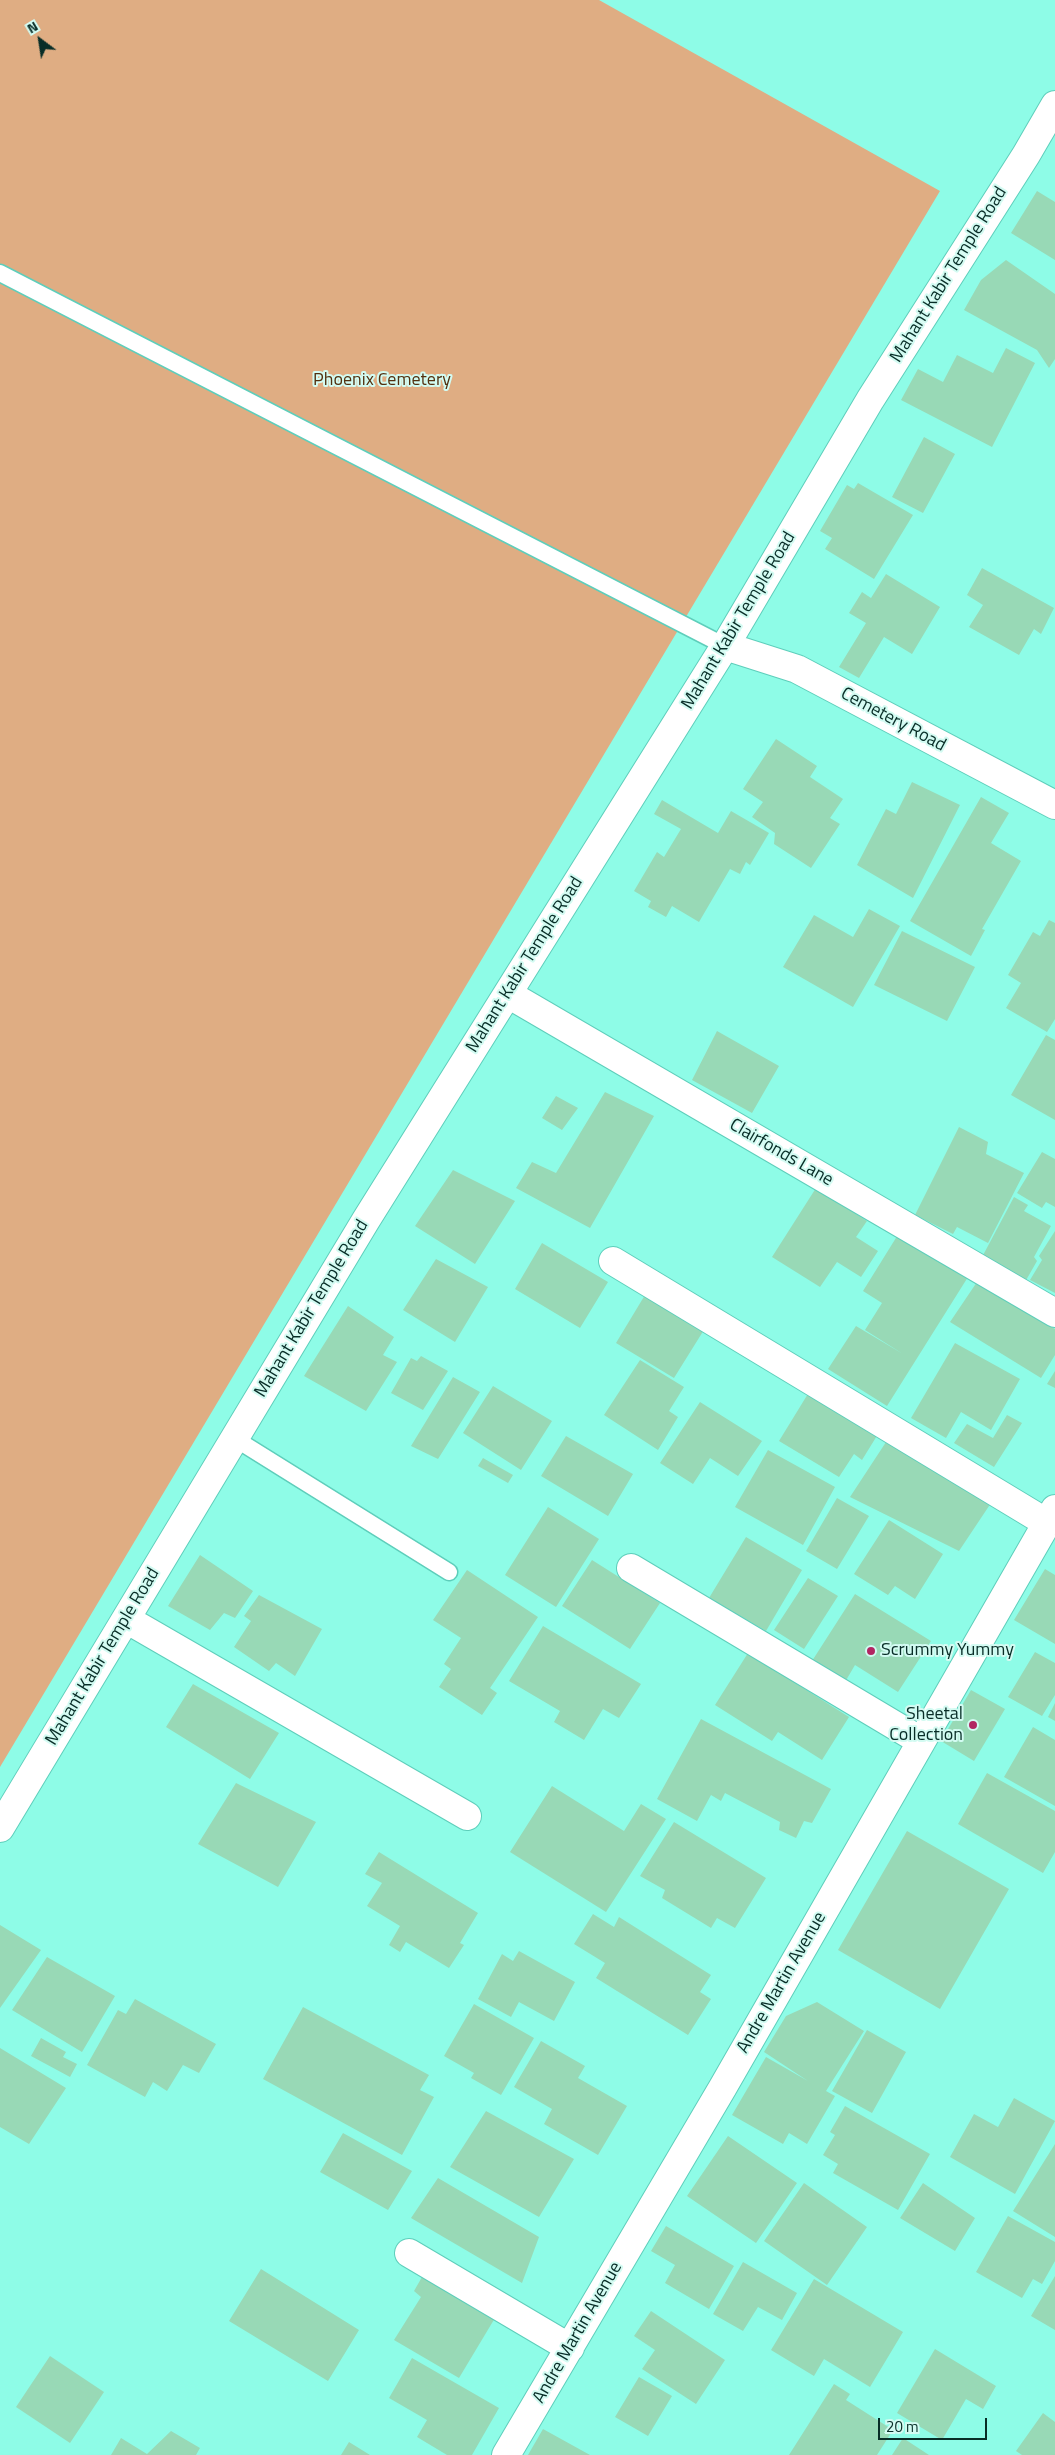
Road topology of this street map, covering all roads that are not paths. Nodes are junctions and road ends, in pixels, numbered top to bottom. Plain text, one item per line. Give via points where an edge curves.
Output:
1 (1055, 105) edge
2 (0, 273) edge
3 (725, 646) junction
4 (1055, 806) edge
5 (508, 994) junction
6 (614, 1261) dead end
7 (1055, 1313) edge
8 (234, 1438) junction
9 (1051, 1516) edge
10 (631, 1568) dead end
11 (449, 1572) dead end
12 (126, 1619) junction
13 (922, 1741) junction
14 (467, 1816) dead end
15 (0, 1828) edge
16 (409, 2253) dead end
17 (570, 2348) junction
18 (506, 2455) edge

1 - 3 street, Mahant Kabir Temple Road via 865,408
2 - 3 lane
3 - 4 street, Cemetery Road via 797,669
3 - 5 street, Mahant Kabir Temple Road
5 - 7 street, Clairfonds Lane
5 - 8 street, Mahant Kabir Temple Road
6 - 9 street
8 - 11 lane
8 - 12 street, Mahant Kabir Temple Road
9 - 13 street, Andre Martin Avenue
10 - 13 street
12 - 14 street
12 - 15 street, Mahant Kabir Temple Road
13 - 17 street, Andre Martin Avenue
16 - 17 street
17 - 18 street, Andre Martin Avenue

